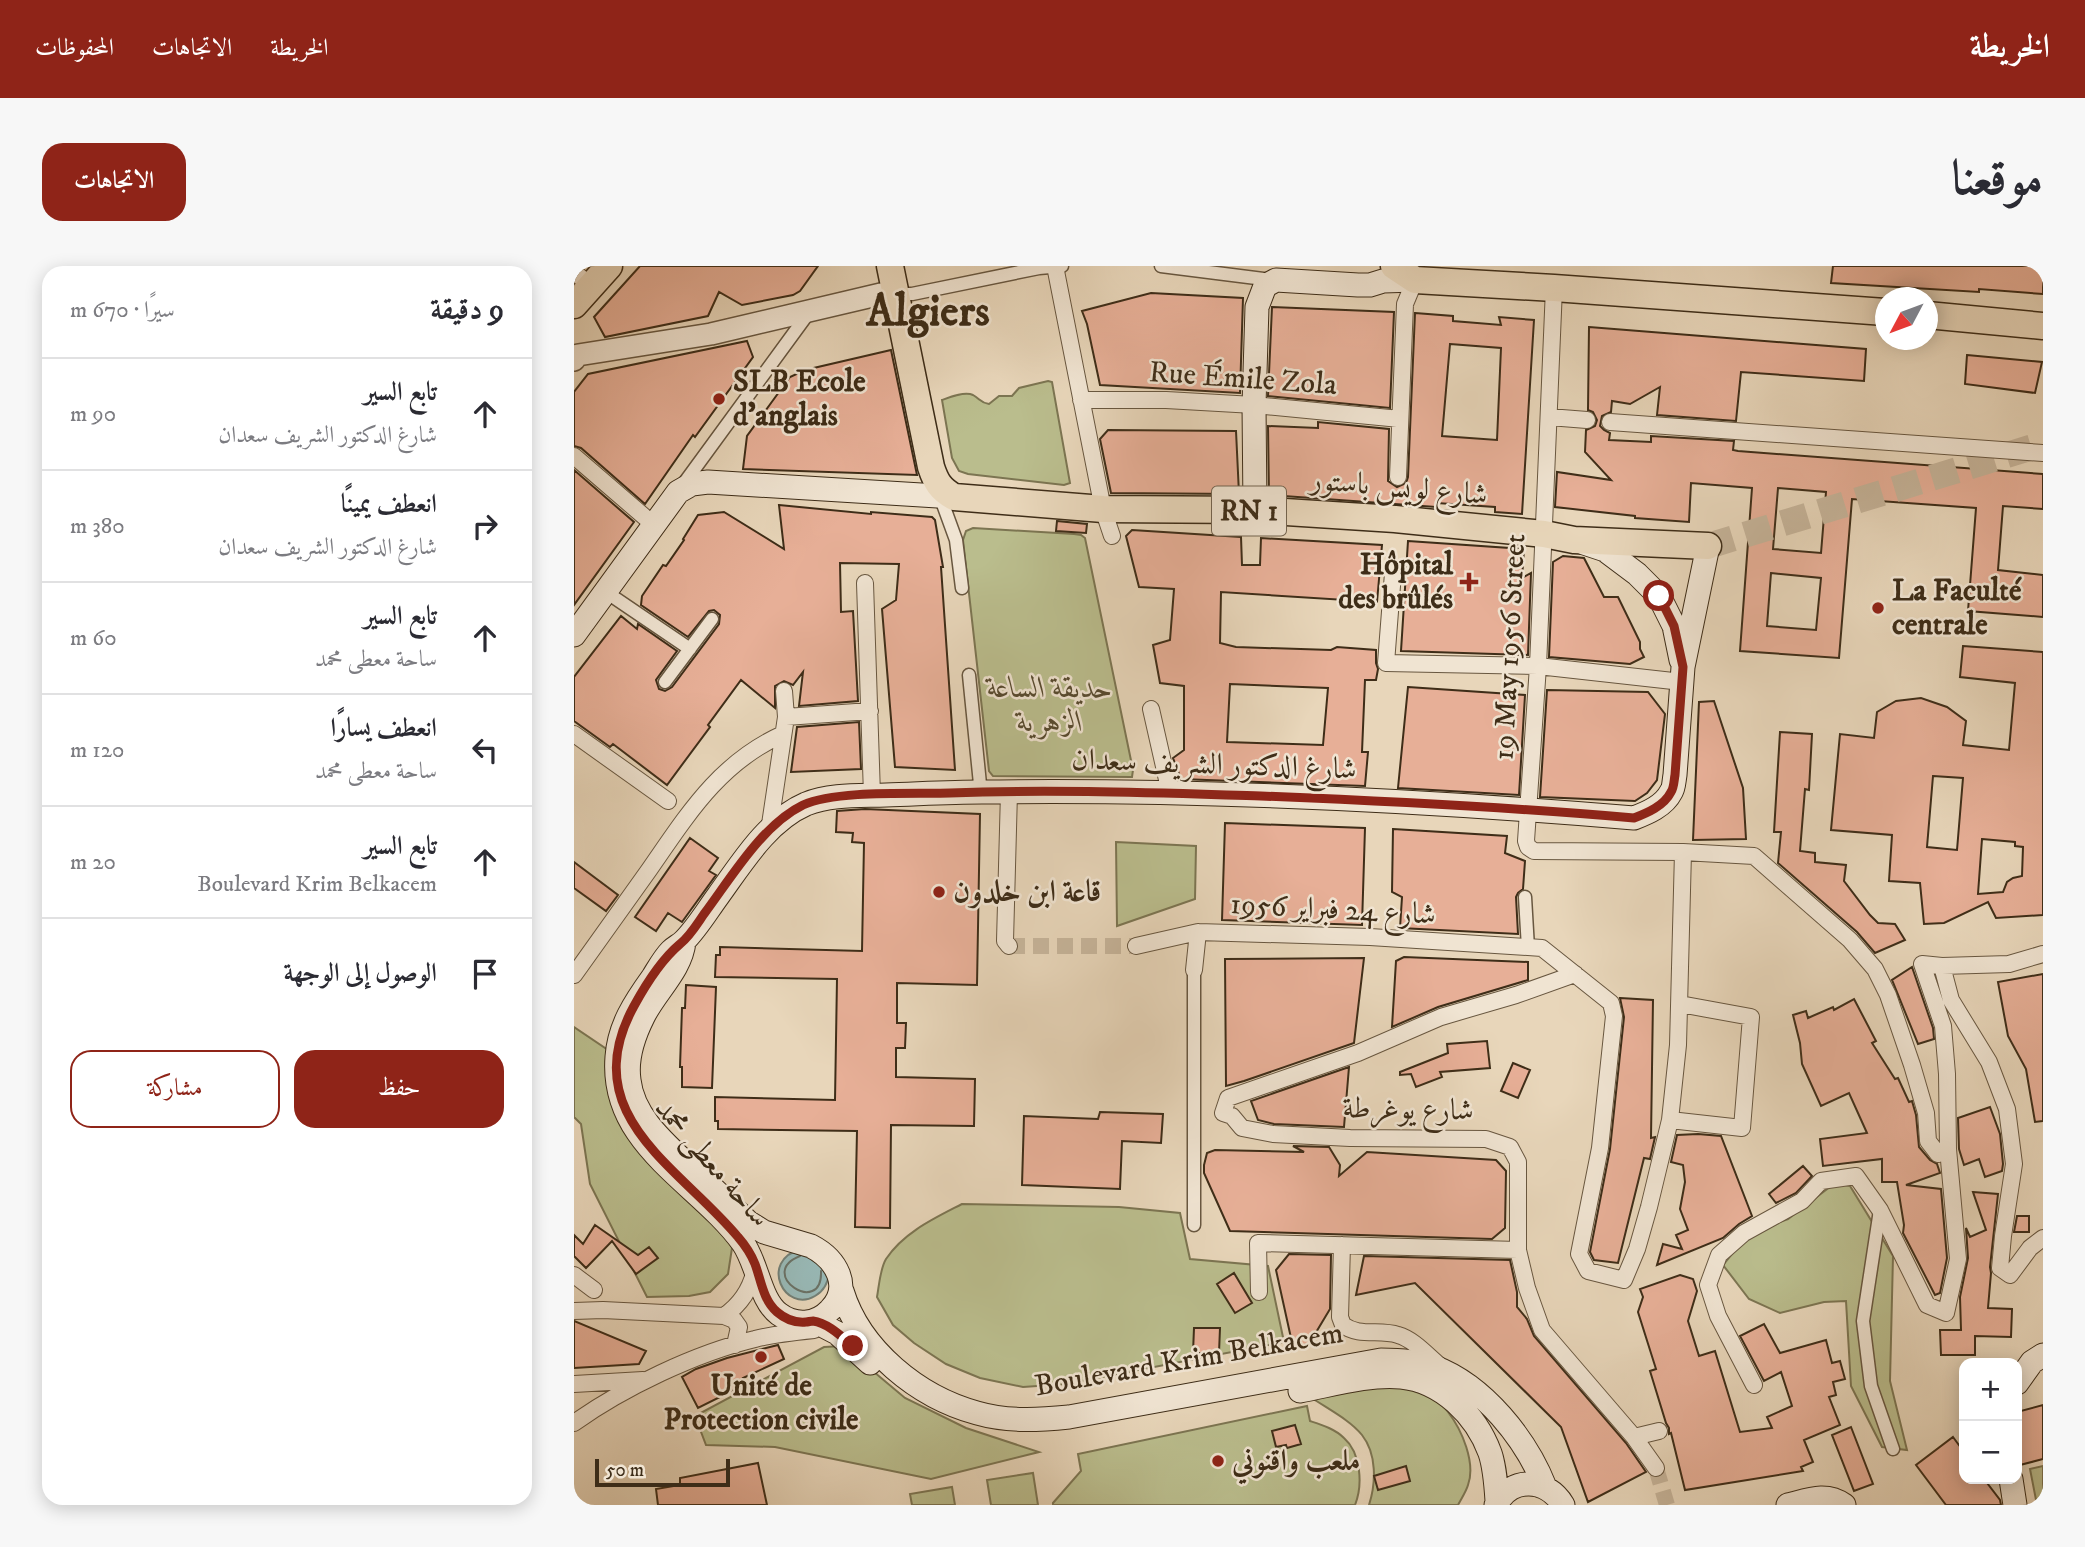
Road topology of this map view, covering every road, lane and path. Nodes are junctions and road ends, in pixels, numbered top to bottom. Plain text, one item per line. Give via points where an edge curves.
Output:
1 (608, 266) edge
2 (890, 266) edge
3 (1055, 266) edge
4 (1062, 266) edge
5 (1161, 266) edge
6 (1405, 273) edge
7 (1276, 280) junction
8 (580, 288) edge
9 (1554, 288) junction
10 (896, 294) junction
11 (811, 310) junction
12 (1875, 311) edge
13 (1938, 317) edge
14 (2038, 329) edge
15 (574, 360) edge
16 (1081, 400) junction
17 (1254, 405) junction
18 (1549, 417) junction
19 (1400, 419) junction
20 (1587, 420) dead end
21 (1610, 422) dead end
22 (2043, 453) edge
23 (574, 456) edge
24 (1398, 477) dead end
25 (678, 492) junction
26 (947, 496) junction
27 (1103, 509) junction
28 (1255, 510) junction
29 (654, 525) junction
30 (1544, 534) junction
31 (1112, 536) dead end
32 (1574, 540) junction
33 (1708, 546) joint
34 (1393, 573) dead end
35 (865, 583) dead end
36 (962, 588) dead end
37 (606, 592) junction
38 (712, 619) dead end
39 (574, 635) edge
40 (690, 649) junction
41 (1538, 666) junction
42 (969, 675) dead end
43 (1683, 675) junction
44 (665, 682) dead end
45 (785, 691) dead end
46 (1151, 709) dead end
47 (870, 711) junction
48 (786, 717) junction
49 (574, 734) edge
50 (783, 734) junction
51 (965, 792) junction
52 (1009, 792) junction
53 (1170, 793) junction
54 (872, 795) junction
55 (668, 801) dead end
56 (1530, 809) junction
57 (769, 831) junction
58 (1683, 852) junction
59 (1525, 897) dead end
60 (1198, 932) junction
61 (684, 942) junction
62 (1009, 946) dead end
63 (1136, 946) tunnel mouth
64 (1535, 948) junction
65 (2043, 954) edge
66 (1942, 965) junction
67 (1194, 970) joint
68 (1575, 974) junction
69 (574, 975) edge
70 (1680, 1004) junction
71 (1670, 1121) junction
72 (1948, 1149) junction
73 (1880, 1210) junction
74 (1194, 1225) dead end
75 (2043, 1238) edge
76 (1342, 1245) junction
77 (1518, 1250) junction
78 (756, 1266) junction
79 (574, 1275) edge
80 (594, 1290) dead end
81 (842, 1291) junction
82 (1259, 1292) dead end
83 (574, 1311) edge
84 (724, 1316) junction
85 (821, 1325) junction
86 (735, 1345) junction
87 (2043, 1355) edge
88 (2022, 1376) edge
89 (1454, 1378) junction
90 (649, 1380) junction
91 (574, 1384) edge
92 (1754, 1385) dead end
93 (574, 1423) edge
94 (1659, 1431) dead end
95 (1634, 1437) junction
96 (1893, 1449) dead end
97 (1656, 1468) tunnel mouth
98 (2012, 1484) edge
99 (1545, 1487) junction
100 (1813, 1501) edge
101 (1497, 1503) edge
102 (1563, 1505) edge
103 (1788, 1505) edge
104 (1844, 1505) edge
105 (2015, 1505) edge

1 - 8 main road
2 - 10 main road
3 - 4 street
3 - 10 street via 912,295
3 - 16 street
5 - 7 street
6 - 7 main road via 1370,285
6 - 9 main road
6 - 19 street
7 - 17 main road via 1265,286 1257,307
9 - 12 main road
9 - 18 street, 19 May 1956 Street
10 - 11 street
10 - 26 main road via 931,467
11 - 15 street via 711,334 578,355
11 - 25 street
13 - 14 main road
16 - 17 street, Rue Émile Zola
16 - 27 street
17 - 19 street, Rue Émile Zola
17 - 28 main road
18 - 20 street
18 - 30 street, 19 May 1956 Street
19 - 24 street
21 - 22 street
23 - 29 street
25 - 26 main road via 708,482
25 - 29 main road
26 - 27 main road, شارع لويس باستور / RN 1
26 - 36 street
27 - 28 main road, شارع لويس باستور / RN 1
27 - 31 street
28 - 30 main road, شارع لويس باستور / RN 1
29 - 37 main road
30 - 32 main road, RN 1
30 - 41 street, 19 May 1956 Street
32 - 33 main road, RN 1
32 - 43 main road, شارغ الدكتور الشريف سعدان / RN 1 via 1605,550 1659,596 1674,626
33 - 43 main road, شارغ الدكتور الشريف سعدان / RN 1
34 - 41 street via 1386,663
35 - 47 street
37 - 39 main road
37 - 40 street
38 - 40 street
40 - 44 street
41 - 43 street
41 - 56 street, 19 May 1956 Street
42 - 51 street via 979,784
43 - 56 main road, شارغ الدكتور الشريف سعدان / RN 1 via 1675,775 1671,793 1659,806 1634,818
45 - 48 street
46 - 53 street
47 - 48 street
47 - 54 street
48 - 50 street
49 - 55 street
50 - 57 street
50 - 69 street via 745,755 714,781
51 - 52 main road, شارغ الدكتور الشريف سعدان / RN 1
51 - 54 main road, شارغ الدكتور الشريف سعدان / RN 1
52 - 53 main road, شارغ الدكتور الشريف سعدان / RN 1
52 - 62 street
53 - 56 main road, شارغ الدكتور الشريف سعدان / RN 1
54 - 57 main road, شارغ الدكتور الشريف سعدان / RN 1 via 802,806
56 - 58 street, 19 May 1956 Street via 1526,841 1534,851
57 - 61 main road, شارغ الدكتور الشريف سعدان / RN 1
58 - 70 street
58 - 72 street via 1754,856 1850,940 1875,969 1888,995 1926,1113 1928,1141 1938,1154
59 - 64 street
60 - 63 street, شارع 24 فبراير 1956
60 - 64 street, شارع 24 فبراير 1956
60 - 67 street
61 - 78 main road, ساحة معطى محمد via 670,953 624,1025 616,1069 621,1098 641,1138 736,1235
61 - 81 main road, ساحة معطى محمد via 680,958 650,1003 634,1042 629,1080 637,1104 656,1133 748,1222 827,1256 838,1272
64 - 68 street
65 - 66 street via 2009,964
66 - 72 street via 1922,964 1943,1027
66 - 75 street via 1951,1000 1989,1062 2007,1109 2014,1164 2000,1268 2010,1275
67 - 74 street
68 - 71 street via 1611,1003 1614,1016 1600,1148 1579,1254 1588,1270 1624,1280 1637,1249
68 - 77 street, شارع يوغرطة via 1441,1017 1358,1054 1228,1098 1223,1112 1242,1128 1273,1133 1486,1139 1510,1147 1518,1161
70 - 71 street
70 - 71 street via 1751,1017 1742,1128
72 - 73 street via 1958,1259 1946,1313 1927,1305
73 - 92 street via 1856,1176 1821,1181 1802,1201 1744,1233 1719,1255 1708,1285 1718,1316
73 - 96 street via 1863,1321 1871,1386
76 - 77 street
76 - 82 street via 1258,1243
76 - 89 street via 1343,1325 1405,1338
77 - 95 street, شارع يوغرطة via 1542,1330
78 - 84 street via 745,1296
78 - 85 main road, ساحة معطى محمد via 775,1311 794,1321
79 - 80 street
81 - 85 main road via 821,1318
81 - 89 main road, Boulevard Krim Belkacem via 863,1335 899,1372 949,1403 1008,1419 1095,1413 1381,1360 1417,1362
83 - 84 street
84 - 86 street via 738,1327
85 - 86 street
85 - 101 main road, Boulevard Krim Belkacem via 853,1346 918,1403 972,1426 1006,1433 1068,1432 1382,1377 1418,1380 1450,1398 1479,1430 1490,1454
86 - 90 street
87 - 88 main road
89 - 99 main road, Boulevard Krim Belkacem via 1514,1430
90 - 91 street
90 - 93 street
94 - 95 street
95 - 97 street, شارع يوغرطة
98 - 105 main road
99 - 101 main road via 1524,1484 1504,1493
99 - 102 main road
100 - 103 main road
100 - 104 main road via 1836,1499

